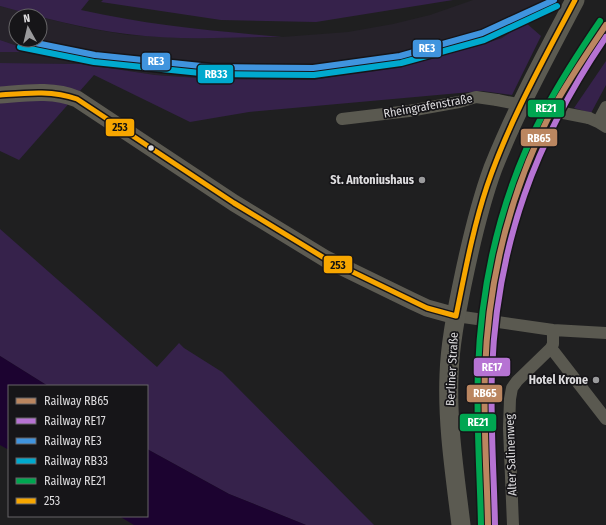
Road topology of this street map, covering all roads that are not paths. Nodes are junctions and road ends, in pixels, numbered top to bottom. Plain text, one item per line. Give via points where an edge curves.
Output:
1 (575, 0) edge
2 (0, 95) edge
3 (606, 107) edge
4 (342, 119) dead end
5 (597, 122) edge
6 (463, 317) junction
7 (553, 330) junction
8 (606, 333) edge
9 (551, 348) junction
10 (606, 419) edge
11 (461, 525) edge
12 (514, 525) edge

1 - 6 main road via 512,123 493,169 466,266
2 - 6 main road via 49,92 77,99 234,203 326,259 412,302
3 - 5 street
4 - 5 street, Rheingrafenstraße, bridge via 459,102 476,97
6 - 7 street, Berliner Straße
6 - 11 main road, Berliner Straße via 450,354 449,403
7 - 8 street, Berliner Straße
7 - 9 street
9 - 10 street
9 - 12 street, Alter Salinenweg via 512,388 509,428

